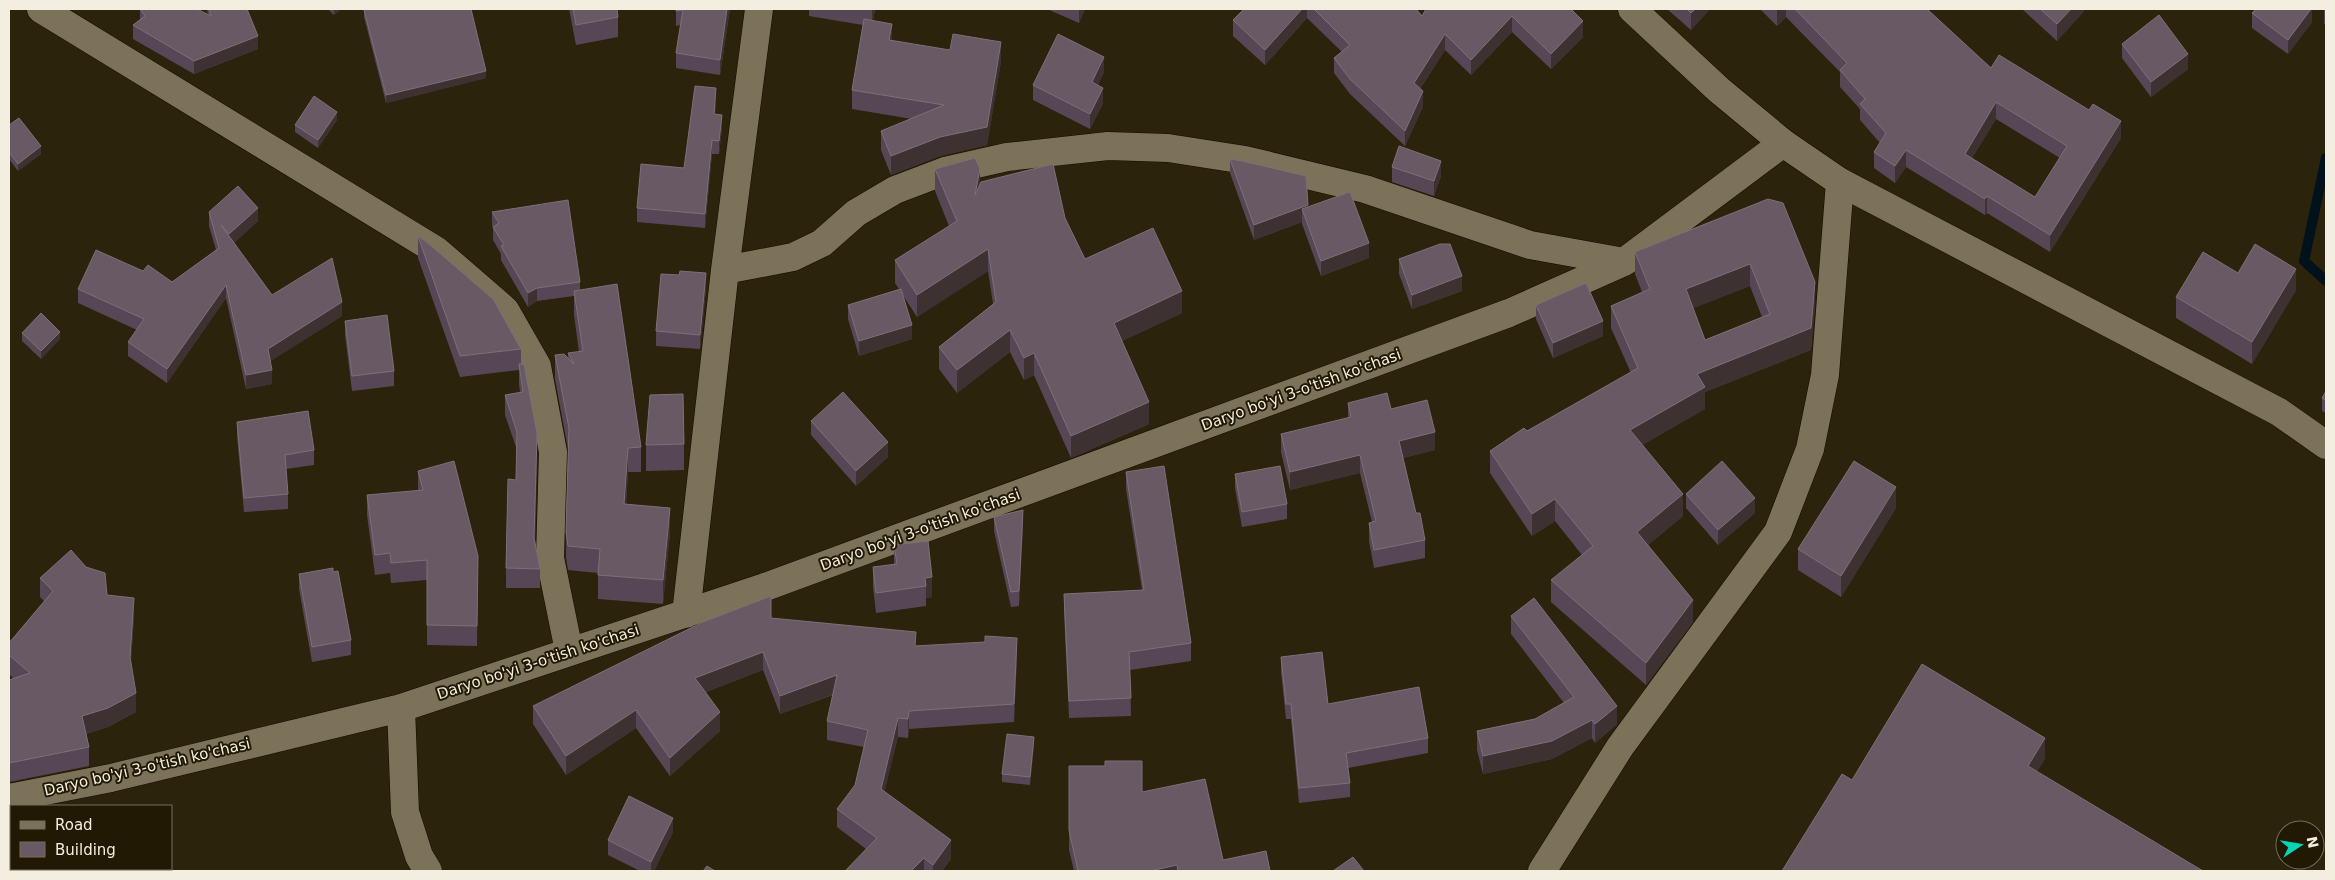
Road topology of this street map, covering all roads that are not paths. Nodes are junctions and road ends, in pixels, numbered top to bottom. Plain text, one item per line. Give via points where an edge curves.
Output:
1 (41, 9) edge
2 (758, 9) edge
3 (1632, 9) edge
4 (1783, 143) junction
5 (1840, 182) junction
6 (1624, 262) junction
7 (725, 270) junction
8 (2326, 445) edge
9 (686, 614) junction
10 (569, 651) junction
11 (400, 708) junction
12 (9, 798) edge
13 (428, 871) edge
14 (1542, 871) edge

1 - 10 street via 437,251 506,310 537,366 546,414 553,452 550,558
2 - 7 street
3 - 4 street via 1719,90
4 - 5 street
4 - 6 street, Daryo bo'yi 3-o'tish ko'chasi
5 - 8 street via 2279,412
5 - 14 street via 1825,375 1810,449 1778,532 1620,747
6 - 7 street via 1530,245 1365,189 1246,160 1168,148 1108,146 1007,157 945,171 895,190 856,213 822,243 793,257
6 - 9 street, Daryo bo'yi 3-o'tish ko'chasi via 1509,314
7 - 9 street
9 - 10 street, Daryo bo'yi 3-o'tish ko'chasi
10 - 11 street, Daryo bo'yi 3-o'tish ko'chasi
11 - 12 street, Daryo bo'yi 3-o'tish ko'chasi via 111,778
11 - 13 street via 405,812

